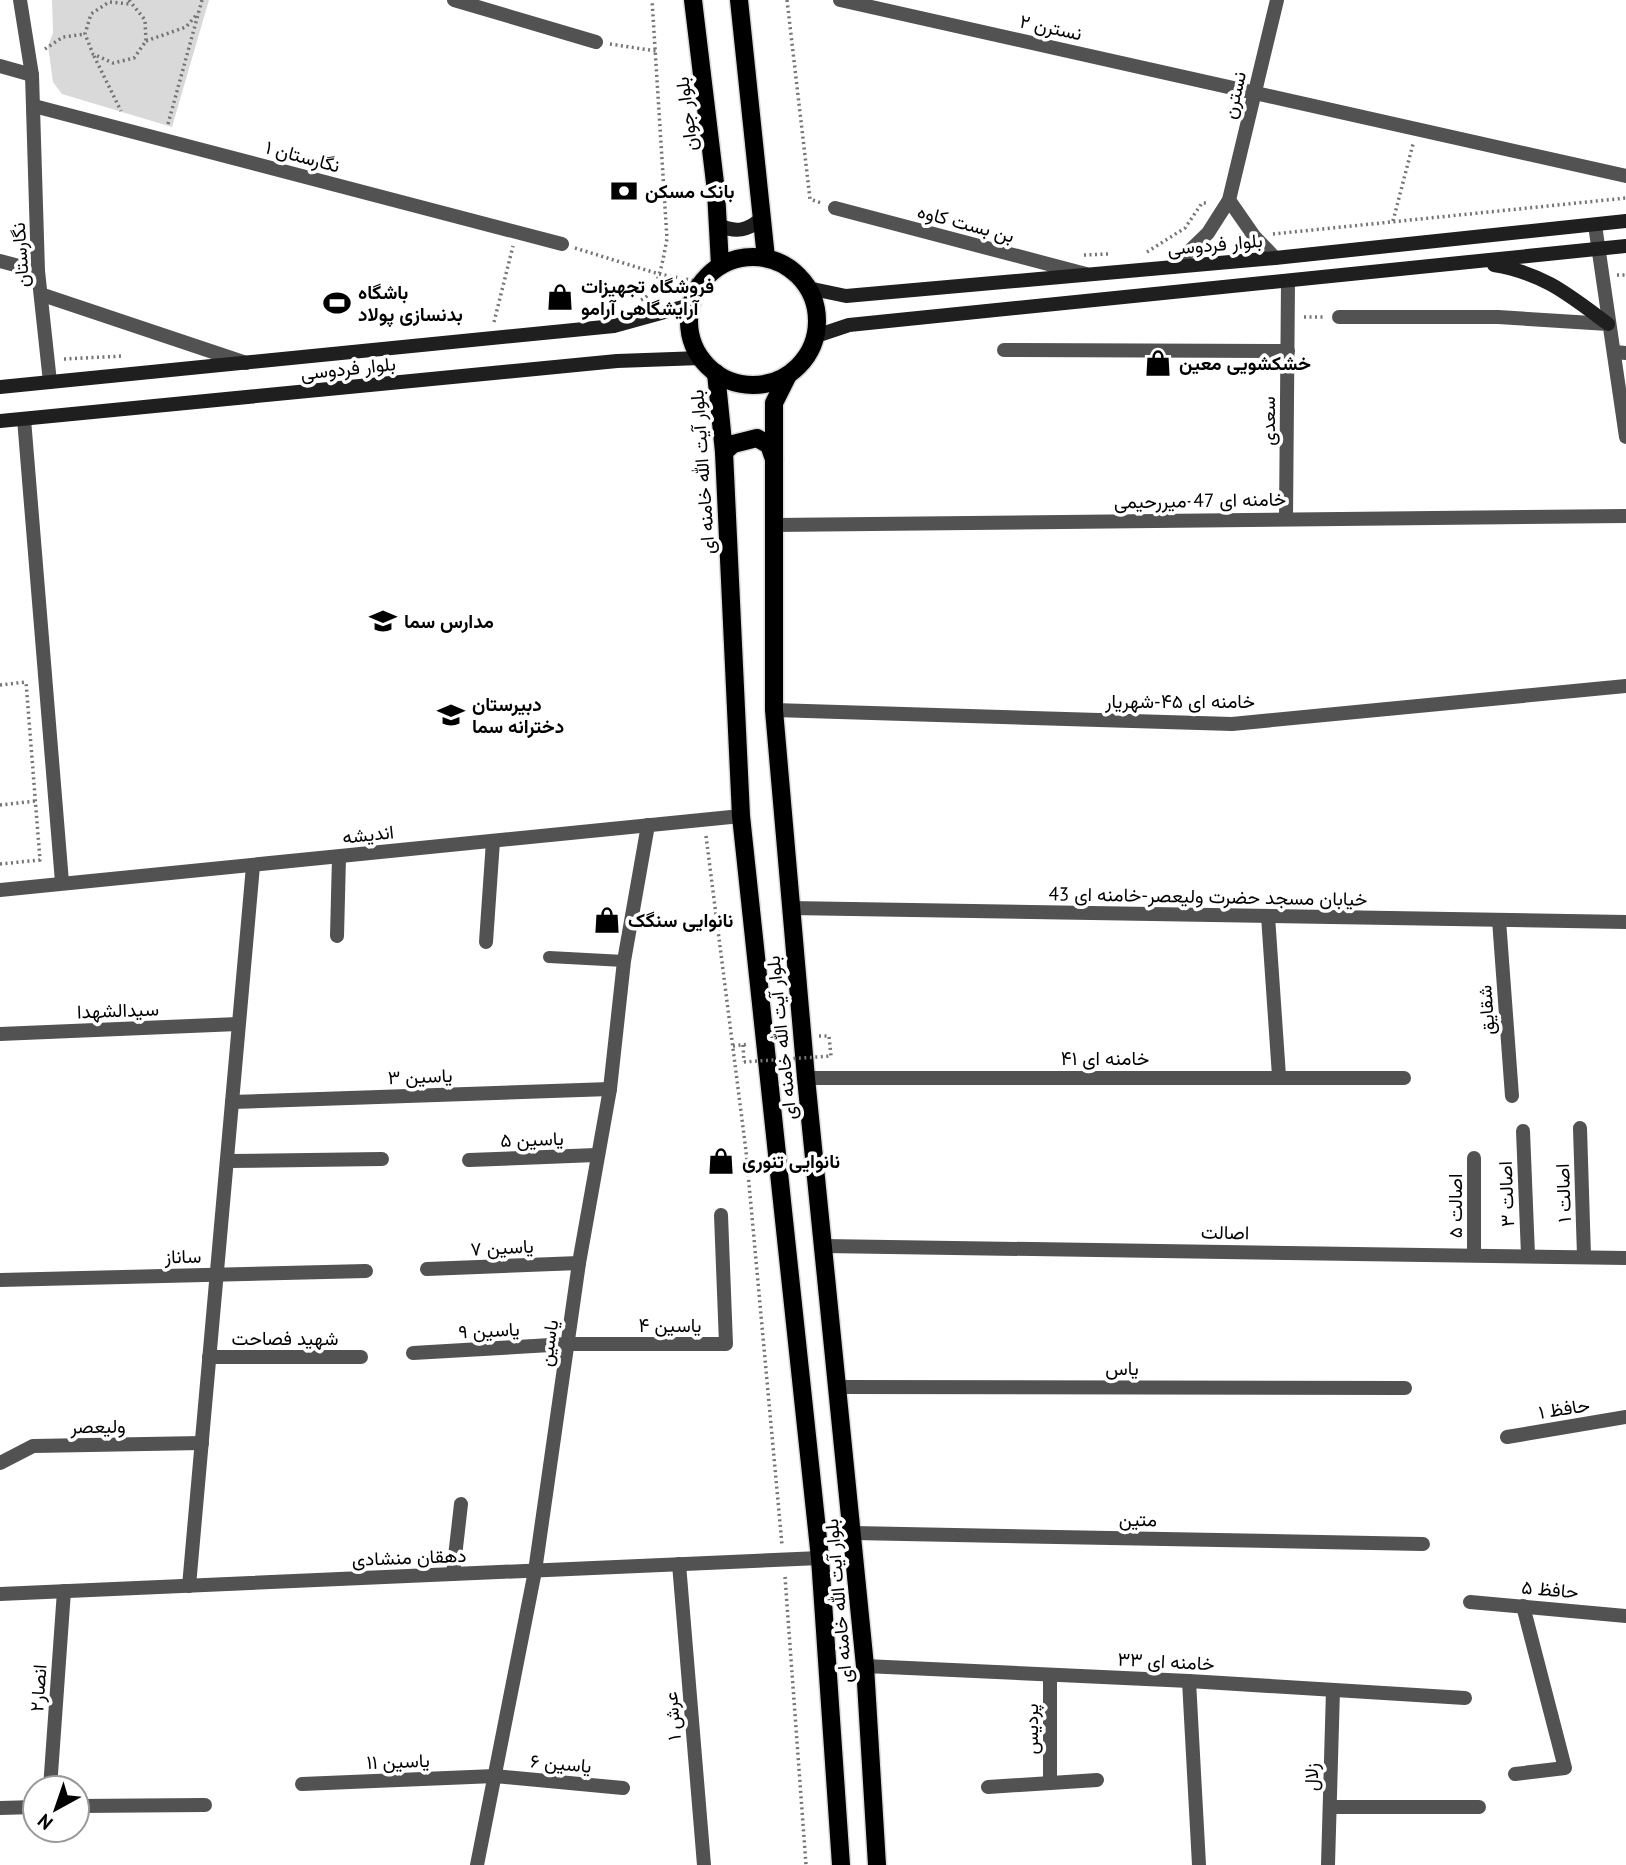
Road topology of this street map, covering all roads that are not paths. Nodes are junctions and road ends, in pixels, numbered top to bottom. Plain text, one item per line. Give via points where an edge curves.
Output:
1 (20, 0) edge
2 (454, 0) edge
3 (693, 0) edge
4 (739, 0) edge
5 (840, 0) edge
6 (1277, 0) edge
7 (596, 42) road end
8 (0, 66) edge
9 (32, 75) junction
10 (1255, 92) junction
11 (34, 106) junction
12 (1626, 176) edge
13 (1229, 200) junction
14 (835, 208) road end
15 (762, 218) junction
16 (1626, 221) edge
17 (718, 225) junction
18 (1595, 225) junction
19 (562, 244) road end
20 (1626, 246) edge
21 (1598, 249) junction
22 (766, 258) junction
23 (1275, 258) junction
24 (0, 261) edge
25 (1475, 262) junction
26 (720, 265) junction
27 (1173, 267) junction
28 (38, 271) junction
29 (1087, 275) junction
30 (1288, 282) junction
31 (808, 288) junction
32 (43, 295) junction
33 (690, 305) junction
34 (1339, 317) road end
35 (1608, 324) junction
36 (816, 336) junction
37 (1004, 350) dead end
38 (1288, 351) junction
39 (1621, 353) edge
40 (701, 358) junction
41 (246, 363) junction
42 (716, 373) junction
43 (788, 375) junction
44 (50, 382) junction
45 (0, 387) edge
46 (23, 419) junction
47 (0, 421) edge
48 (1626, 437) edge
49 (724, 452) junction
50 (774, 459) junction
51 (1626, 516) edge
52 (1286, 518) junction
53 (774, 525) junction
54 (1626, 686) edge
55 (774, 710) junction
56 (741, 816) junction
57 (648, 825) junction
58 (493, 841) junction
59 (339, 857) junction
60 (253, 866) junction
61 (62, 882) junction
62 (0, 890) edge
63 (790, 908) junction
64 (1268, 916) junction
65 (1499, 920) junction
66 (1626, 922) edge
67 (337, 936) dead end
68 (486, 942) dead end
69 (549, 957) dead end
70 (624, 961) junction
71 (239, 1024) junction
72 (0, 1034) edge
73 (1279, 1076) junction
74 (1404, 1078) dead end
75 (806, 1079) junction
76 (610, 1088) junction
77 (1512, 1096) dead end
78 (232, 1102) junction
79 (1580, 1128) dead end
80 (1523, 1131) dead end
81 (596, 1155) junction
82 (1474, 1158) dead end
83 (382, 1159) dead end
84 (469, 1160) dead end
85 (227, 1161) junction
86 (721, 1215) dead end
87 (824, 1246) junction
88 (1475, 1254) junction
89 (1528, 1255) junction
90 (1584, 1256) junction
91 (1626, 1258) edge
92 (579, 1262) junction
93 (427, 1269) dead end
94 (366, 1271) dead end
95 (216, 1275) junction
96 (0, 1280) edge
97 (568, 1344) junction
98 (413, 1353) dead end
99 (209, 1357) junction
100 (361, 1357) dead end
101 (839, 1387) junction
102 (1405, 1388) dead end
103 (1626, 1418) edge
104 (1507, 1437) dead end
105 (202, 1443) junction
106 (0, 1463) edge
107 (461, 1504) dead end
108 (853, 1533) junction
109 (1423, 1545) dead end
110 (820, 1559) junction
111 (679, 1564) junction
112 (535, 1571) junction
113 (453, 1574) junction
114 (189, 1586) junction
115 (64, 1591) junction
116 (0, 1594) edge
117 (1470, 1602) dead end
118 (1523, 1606) junction
119 (1626, 1616) edge
120 (865, 1666) junction
121 (1051, 1675) junction
122 (1189, 1681) junction
123 (1333, 1690) junction
124 (1465, 1698) dead end
125 (51, 1774) edge
126 (1515, 1774) dead end
127 (495, 1776) junction
128 (1097, 1780) dead end
129 (1050, 1783) junction
130 (302, 1784) dead end
131 (988, 1787) dead end
132 (624, 1788) dead end
133 (205, 1805) dead end
134 (91, 1806) edge
135 (21, 1807) edge
136 (1330, 1807) junction
137 (1479, 1807) dead end
138 (0, 1808) edge
139 (477, 1865) edge
140 (704, 1865) edge
141 (841, 1865) edge
142 (877, 1865) edge
143 (1199, 1865) edge
144 (1328, 1865) edge

1 - 9 street, نگارستان
2 - 7 street
3 - 17 main road, بلوار جوان
4 - 15 main road
5 - 10 street, نسترن ۲
6 - 10 street, نسترن
8 - 9 street
9 - 11 street, نگارستان
10 - 12 street, نسترن ۲
10 - 13 street, نسترن
11 - 19 street, نگارستان ۱
11 - 28 street, نگارستان
13 - 23 street
13 - 27 street, نسترن via 1208,233
14 - 29 street, بن بست کاوه
15 - 17 main road via 742,231
15 - 22 main road
16 - 18 main road, بلوار فردوسی
17 - 26 main road, بلوار جوان
18 - 21 street
18 - 23 main road, بلوار فردوسی
20 - 21 main road
21 - 25 main road
21 - 35 street
22 - 26 main road via 742,257
22 - 31 main road via 794,271
23 - 27 main road, بلوار فردوسی
24 - 28 street
25 - 30 main road
25 - 35 main road via 1524,270 1549,281
26 - 33 main road via 701,282
27 - 29 main road, بلوار فردوسی
28 - 32 street, نگارستان
29 - 31 main road, بلوار فردوسی via 846,296
30 - 36 main road via 849,325
30 - 38 street, سعدی
31 - 36 main road via 817,311
32 - 41 street
32 - 44 street, نگارستان
33 - 40 main road via 689,327
33 - 41 main road, بلوار فردوسی via 614,326
34 - 35 street via 1497,317
35 - 39 street
36 - 43 main road via 806,358
37 - 38 street
38 - 52 street, سعدی
39 - 48 street
40 - 42 main road
40 - 46 main road, بلوار فردوسی via 617,361
41 - 44 main road, بلوار فردوسی
42 - 43 main road via 751,385
42 - 49 main road, بلوار آیت الله خامنه ای
43 - 50 main road, بلوار آیت الله خامنه ای via 774,403
44 - 45 main road, بلوار فردوسی
46 - 47 main road, بلوار فردوسی
46 - 61 street
49 - 50 main road via 733,444 757,438 769,445
49 - 56 main road, بلوار آیت الله خامنه ای
50 - 53 main road, بلوار آیت الله خامنه ای
51 - 52 street, خامنه ای 47-میررحیمی
52 - 53 street, خامنه ای 47-میررحیمی
53 - 55 main road, بلوار آیت الله خامنه ای
54 - 55 street, خامنه ای ۴۵-شهریار via 1232,724
55 - 63 main road, بلوار آیت الله خامنه ای
56 - 57 street, اندیشه
56 - 110 main road, بلوار آیت الله خامنه ای
57 - 58 street, اندیشه
57 - 70 street, یاسین
58 - 59 street, اندیشه
58 - 68 street
59 - 60 street, اندیشه
59 - 67 street
60 - 61 street, اندیشه
60 - 71 street
61 - 62 street, اندیشه
63 - 64 street, خیابان مسجد حضرت ولیعصر-خامنه ای 43
63 - 75 main road, بلوار آیت الله خامنه ای
64 - 65 street, خیابان مسجد حضرت ولیعصر-خامنه ای 43
64 - 73 street
65 - 66 street, خیابان مسجد حضرت ولیعصر-خامنه ای 43
65 - 77 street, شقایق
69 - 70 lane
70 - 76 street, یاسین
71 - 72 street, سیدالشهدا
71 - 78 street
73 - 74 street, خامنه ای ۴۱
73 - 75 street, خامنه ای ۴۱
75 - 87 main road, بلوار آیت الله خامنه ای
76 - 78 street, یاسین ۳
76 - 81 street, یاسین
78 - 85 street
79 - 90 street, اصالت ۱
80 - 89 street, اصالت ۳
81 - 84 street, یاسین ۵
81 - 92 street, یاسین
82 - 88 street, اصالت ۵
83 - 85 street
85 - 95 street
86 - 97 street, یاسین ۴ via 726,1345
87 - 88 street, اصالت
87 - 101 main road, بلوار آیت الله خامنه ای
88 - 89 street, اصالت
89 - 90 street, اصالت
90 - 91 street, اصالت
92 - 93 street, یاسین ۷
92 - 97 street, یاسین
94 - 95 street, ساناز
95 - 96 street, ساناز
95 - 99 street
97 - 98 street, یاسین ۹
97 - 112 street, یاسین
99 - 100 street, شهید فصاحت
99 - 105 street
101 - 102 street, یاس
101 - 108 main road, بلوار آیت الله خامنه ای
103 - 104 street, حافظ ۱
105 - 106 street, ولیعصر via 33,1446
105 - 114 street
107 - 113 street
108 - 109 street, متین
108 - 120 main road, بلوار آیت الله خامنه ای
110 - 111 street, دهقان منشادی
110 - 141 main road, بلوار آیت الله خامنه ای
111 - 112 street, دهقان منشادی
111 - 140 street, عرش ۱
112 - 113 street, دهقان منشادی
112 - 127 street, یاسین
113 - 114 street, دهقان منشادی
114 - 115 street, دهقان منشادی
115 - 116 street, دهقان منشادی
115 - 125 street, انصار۲
117 - 118 street, حافظ ۵
118 - 119 street, حافظ ۵
118 - 126 street via 1565,1768
120 - 121 street, خامنه ای ۳۳
120 - 142 main road, بلوار آیت الله خامنه ای
121 - 122 street, خامنه ای ۳۳
121 - 129 street, پردیس
122 - 123 street, خامنه ای ۳۳
122 - 143 street
123 - 124 street, خامنه ای ۳۳
123 - 136 street, زلال
127 - 130 street, یاسین ۱۱
127 - 132 street, یاسین ۶
127 - 139 street, یاسین
128 - 129 street
129 - 131 street
133 - 134 street
135 - 138 street
136 - 137 street
136 - 144 street, زلال

